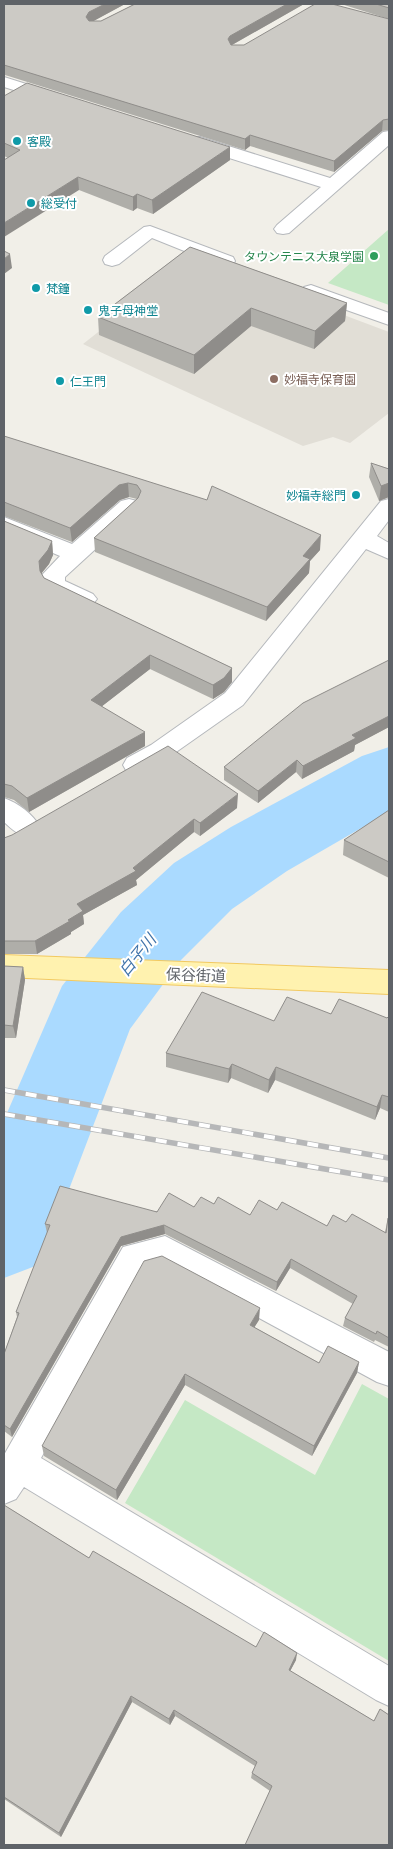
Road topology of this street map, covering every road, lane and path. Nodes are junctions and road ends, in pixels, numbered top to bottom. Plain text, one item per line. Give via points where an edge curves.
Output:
1 (4, 82) edge
2 (70, 102) edge
3 (389, 136) edge
4 (183, 138) edge
5 (334, 185) junction
6 (283, 229) dead end
7 (112, 260) dead end
8 (240, 266) edge
9 (296, 286) edge
10 (389, 319) edge
11 (129, 506) edge
12 (389, 506) edge
13 (4, 524) edge
14 (364, 539) junction
15 (389, 552) edge
16 (75, 554) junction
17 (108, 610) edge
18 (119, 775) edge
19 (4, 808) edge
20 (4, 840) edge
21 (4, 966) edge
22 (389, 982) edge
23 (389, 1370) edge
24 (11, 1476) edge
25 (389, 1687) edge

1 - 2 street
3 - 5 street
4 - 5 street
5 - 6 street
7 - 8 street via 150,231
9 - 10 street
11 - 16 street
12 - 14 street
13 - 16 street
14 - 15 street
14 - 18 street via 243,675 234,699 160,751
16 - 17 street via 54,575 54,585
19 - 20 street via 35,822
21 - 22 main road, 保谷街道
23 - 24 street via 165,1251 134,1258
24 - 25 street

